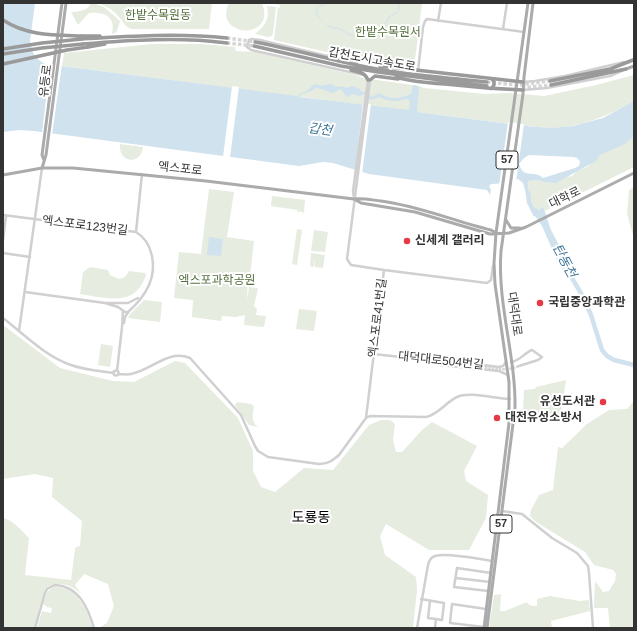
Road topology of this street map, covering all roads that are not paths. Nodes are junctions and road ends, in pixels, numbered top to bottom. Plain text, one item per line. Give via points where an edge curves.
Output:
1 (62, 3) edge
2 (66, 3) edge
3 (441, 3) edge
4 (507, 3) edge
5 (528, 3) edge
6 (533, 3) edge
7 (3, 20) edge
8 (438, 21) junction
9 (503, 29) junction
10 (524, 32) junction
11 (82, 37) junction
12 (227, 38) tunnel mouth
13 (121, 42) junction
14 (255, 42) tunnel mouth
15 (227, 43) tunnel mouth
16 (254, 46) tunnel mouth
17 (3, 49) edge
18 (3, 54) edge
19 (338, 60) junction
20 (633, 60) edge
21 (357, 63) junction
22 (3, 64) edge
23 (367, 65) junction
24 (341, 66) junction
25 (634, 66) edge
26 (377, 68) junction
27 (626, 69) junction
28 (418, 72) junction
29 (389, 74) junction
30 (404, 79) junction
31 (492, 79) junction
32 (546, 79) junction
33 (369, 80) junction
34 (517, 82) junction
35 (523, 82) junction
36 (547, 88) junction
37 (491, 89) junction
38 (523, 90) junction
39 (516, 91) junction
40 (44, 160) junction
41 (42, 168) junction
42 (634, 173) edge
43 (142, 174) junction
44 (3, 175) edge
45 (354, 199) junction
46 (4, 216) edge
47 (506, 218) junction
48 (35, 220) junction
49 (526, 227) junction
50 (136, 232) junction
51 (496, 233) junction
52 (503, 234) junction
53 (3, 240) edge
54 (3, 253) edge
55 (30, 257) junction
56 (494, 263) junction
57 (384, 270) junction
58 (25, 292) junction
59 (140, 297) junction
60 (105, 303) junction
61 (127, 303) junction
62 (122, 310) junction
63 (130, 310) junction
64 (3, 318) edge
65 (122, 327) junction
66 (19, 331) junction
67 (537, 353) junction
68 (374, 354) junction
69 (435, 361) junction
70 (535, 361) junction
71 (506, 362) junction
72 (512, 362) junction
73 (479, 366) junction
74 (519, 366) tunnel mouth
75 (480, 369) junction
76 (118, 372) junction
77 (508, 376) junction
78 (510, 399) junction
79 (366, 418) junction
80 (502, 511) junction
81 (492, 561) junction
82 (491, 573) junction
83 (456, 578) junction
84 (490, 582) junction
85 (488, 591) junction
86 (421, 599) junction
87 (430, 601) junction
88 (486, 609) junction
89 (436, 619) junction
90 (36, 628) edge
91 (94, 628) edge
92 (417, 628) edge
93 (435, 628) edge
94 (485, 628) edge
95 (593, 628) edge

1 - 40 main road, 유등로, bridge via 42,155
2 - 40 main road, 유등로, bridge
3 - 8 street
4 - 9 street
5 - 10 main road, 대덕대로 / 57
6 - 35 main road, 대덕대로 / 57
7 - 11 highway, bridge via 30,32
8 - 9 street
8 - 28 street via 424,21
9 - 10 street
10 - 34 main road, 대덕대로 / 57
11 - 12 highway via 180,34
11 - 17 highway, bridge
13 - 15 highway via 177,39
13 - 18 highway, bridge via 42,48
13 - 22 highway, bridge
14 - 19 highway, 갑천도시고속도로
16 - 24 highway, 갑천도시고속도로
19 - 21 highway
19 - 26 highway, 갑천도시고속도로
20 - 27 highway via 610,69 550,83
20 - 32 street
21 - 23 highway
21 - 33 street via 260,40 252,39 247,47 361,74
23 - 26 highway
23 - 28 highway
24 - 29 highway, 갑천도시고속도로
24 - 33 highway via 363,73
25 - 27 main road
26 - 29 highway, 갑천도시고속도로 via 487,84
27 - 36 street via 610,76
28 - 31 highway
29 - 30 highway
30 - 33 highway via 375,76
30 - 37 highway
31 - 34 highway
31 - 37 highway via 494,85
32 - 35 street
32 - 36 street via 544,84
33 - 45 street
34 - 35 highway
34 - 39 main road, 대덕대로 / 57
35 - 38 main road, 대덕대로 / 57
36 - 38 street
37 - 39 highway
38 - 39 highway
38 - 47 main road, 대덕대로 / 57
39 - 51 main road, 대덕대로 / 57
40 - 41 main road, 유등로
41 - 43 main road, 엑스포로
41 - 44 main road, 엑스포로
41 - 48 street, 엑스포로123번길
42 - 49 main road, 대학로
43 - 45 main road, 엑스포로
43 - 50 street
45 - 51 main road, 엑스포로 via 361,203 415,212 490,234
45 - 57 street, 엑스포로41번길 via 348,263
46 - 48 street, 엑스포로123번길
46 - 53 street
47 - 49 main road via 511,228
47 - 52 main road, 대덕대로 / 57
48 - 50 street, 엑스포로123번길
48 - 55 street, 엑스포로123번길
49 - 52 main road, 대학로
50 - 59 street via 148,246 153,266 149,285
51 - 52 main road, 엑스포로
51 - 56 main road, 대덕대로 / 57
52 - 72 main road, 대덕대로 / 57 via 500,275
54 - 55 street
55 - 58 street, 엑스포로123번길
56 - 57 street via 491,280 487,283
56 - 71 main road, 대덕대로 / 57
57 - 68 street, 엑스포로41번길
58 - 60 street
58 - 66 street, 엑스포로123번길
59 - 61 street
59 - 63 street
60 - 61 street
60 - 62 street
61 - 62 street via 123,305
61 - 63 street
62 - 63 street
62 - 65 street
63 - 65 street
64 - 66 street
65 - 76 street
66 - 76 street via 35,345 72,366
67 - 70 street
67 - 70 street via 542,357
67 - 72 street via 532,350
68 - 69 street, 대덕대로504번길
68 - 79 street, 엑스포로41번길
69 - 73 street, 대덕대로504번길
69 - 75 street via 440,365
70 - 74 street
71 - 73 street, 대덕대로504번길 via 499,367
71 - 77 main road, 대덕대로 / 57
72 - 80 main road, 대덕대로 / 57 via 515,389 514,421
73 - 75 street via 482,368
75 - 77 street via 500,371
76 - 79 street via 129,375 175,355 190,358 241,415 258,451 268,457 327,464 339,455
77 - 78 main road, 대덕대로 / 57
78 - 79 street via 465,394 456,397 432,416
78 - 81 main road, 대덕대로 / 57
80 - 94 main road, 대덕대로 / 57
80 - 95 street via 525,516 584,559 589,573
81 - 82 main road, 대덕대로 / 57
81 - 86 street via 446,555 433,557 428,565
82 - 83 street via 457,568
82 - 84 main road, 대덕대로 / 57
83 - 84 street
83 - 85 street via 454,587
84 - 85 main road, 대덕대로 / 57
85 - 88 main road, 대덕대로 / 57
86 - 87 street
86 - 92 street
87 - 89 street via 428,618
87 - 89 street via 444,603 442,620
88 - 94 main road, 대덕대로 / 57
88 - 94 street via 452,604 450,616 450,623
89 - 93 street
90 - 91 street via 45,593 55,585 71,589 81,598

